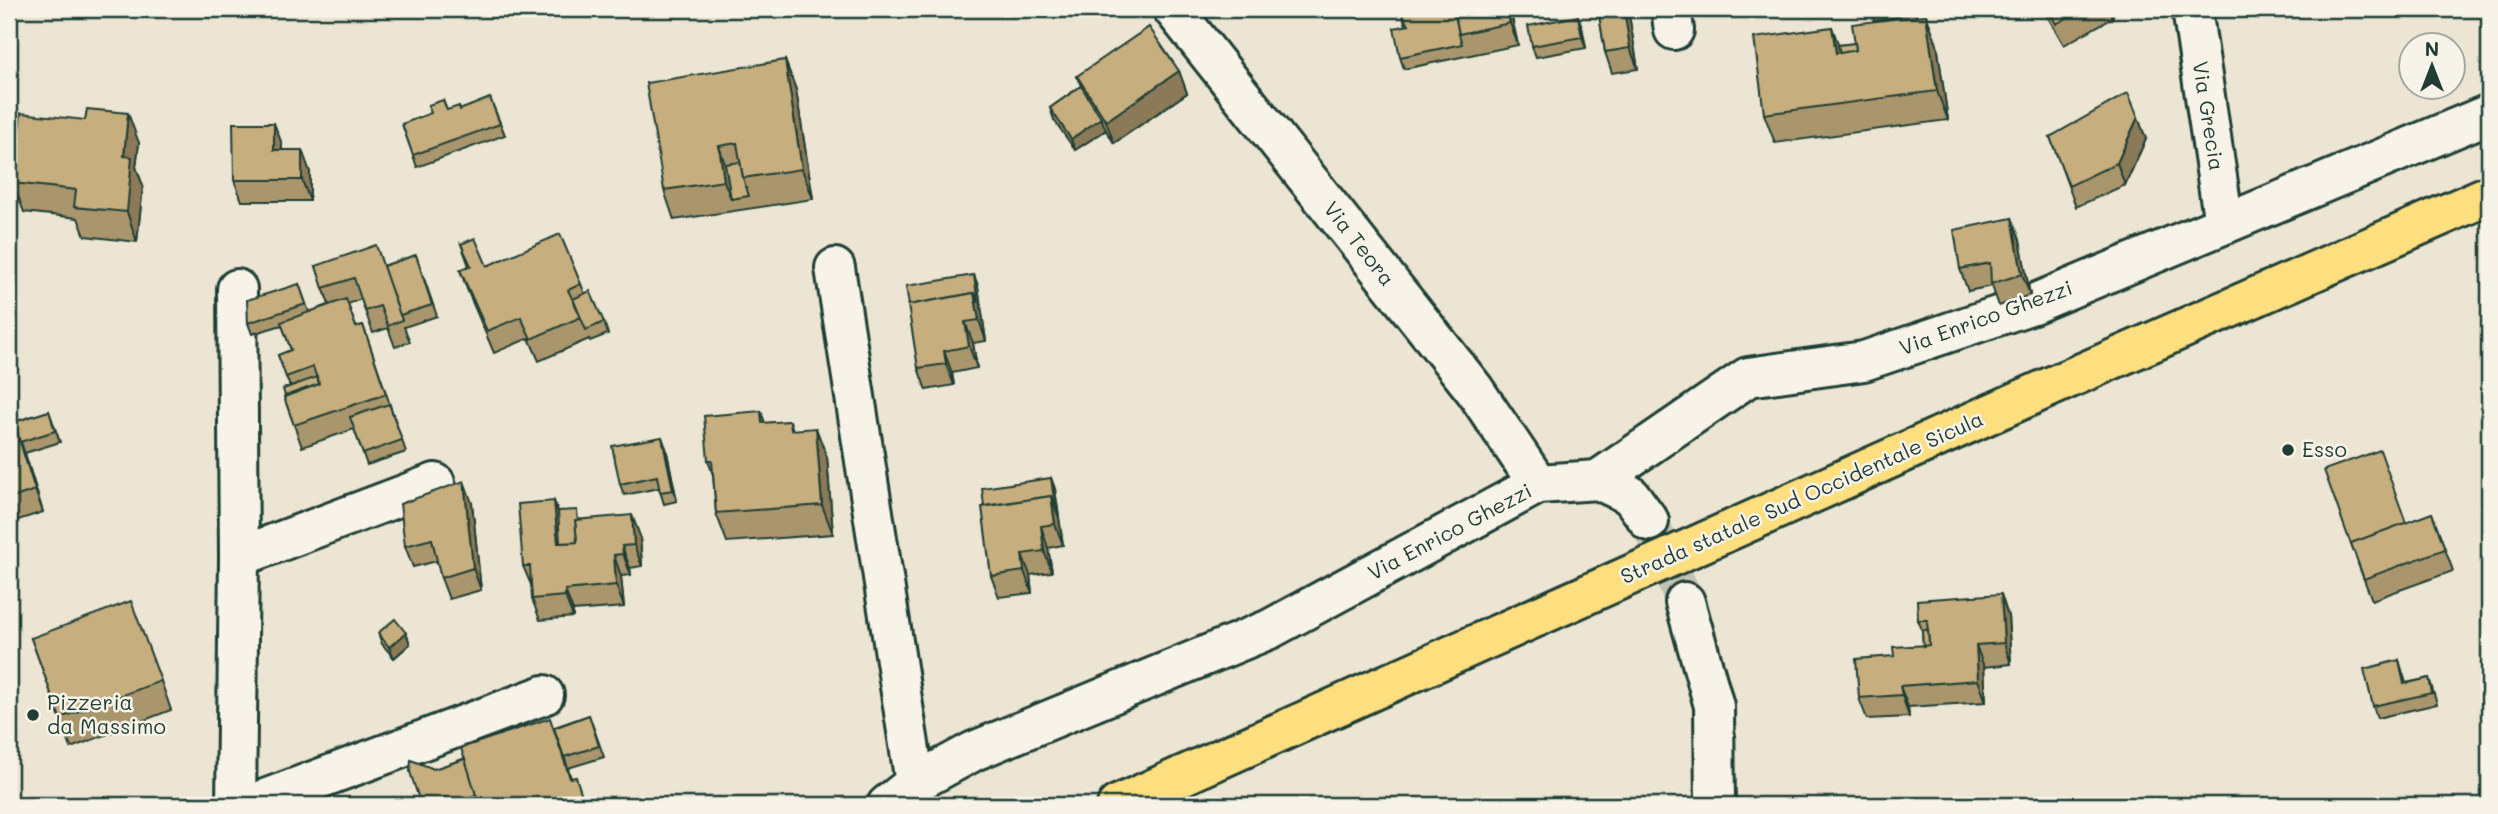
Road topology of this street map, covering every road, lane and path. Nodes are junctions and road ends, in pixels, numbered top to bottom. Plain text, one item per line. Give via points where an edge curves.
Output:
1 (1173, 9) edge
2 (2192, 9) edge
3 (2489, 114) edge
4 (2489, 195) edge
5 (2224, 224) junction
6 (835, 268) dead end
7 (237, 289) dead end
8 (1598, 480) junction
9 (435, 483) dead end
10 (1538, 484) junction
11 (1649, 522) tunnel mouth
12 (239, 557) junction
13 (1685, 602) tunnel mouth
14 (544, 695) dead end
15 (901, 794) edge
16 (236, 805) edge
17 (249, 805) edge
18 (1117, 805) edge
19 (1714, 805) edge

1 - 10 street, Via Teora via 1474,389
2 - 5 street, Via Grecia
3 - 5 street, Via Enrico Ghezzi
4 - 18 main road, Strada statale Sud Occidentale Sicula via 2057,383
5 - 8 street, Via Enrico Ghezzi via 2033,304 1864,361 1748,377
6 - 15 street
7 - 12 street
8 - 10 street, Via Enrico Ghezzi
8 - 11 street via 1630,495
9 - 12 street
10 - 15 street, Via Enrico Ghezzi via 1270,629 974,751
12 - 16 street
13 - 19 street via 1714,706
14 - 17 street

